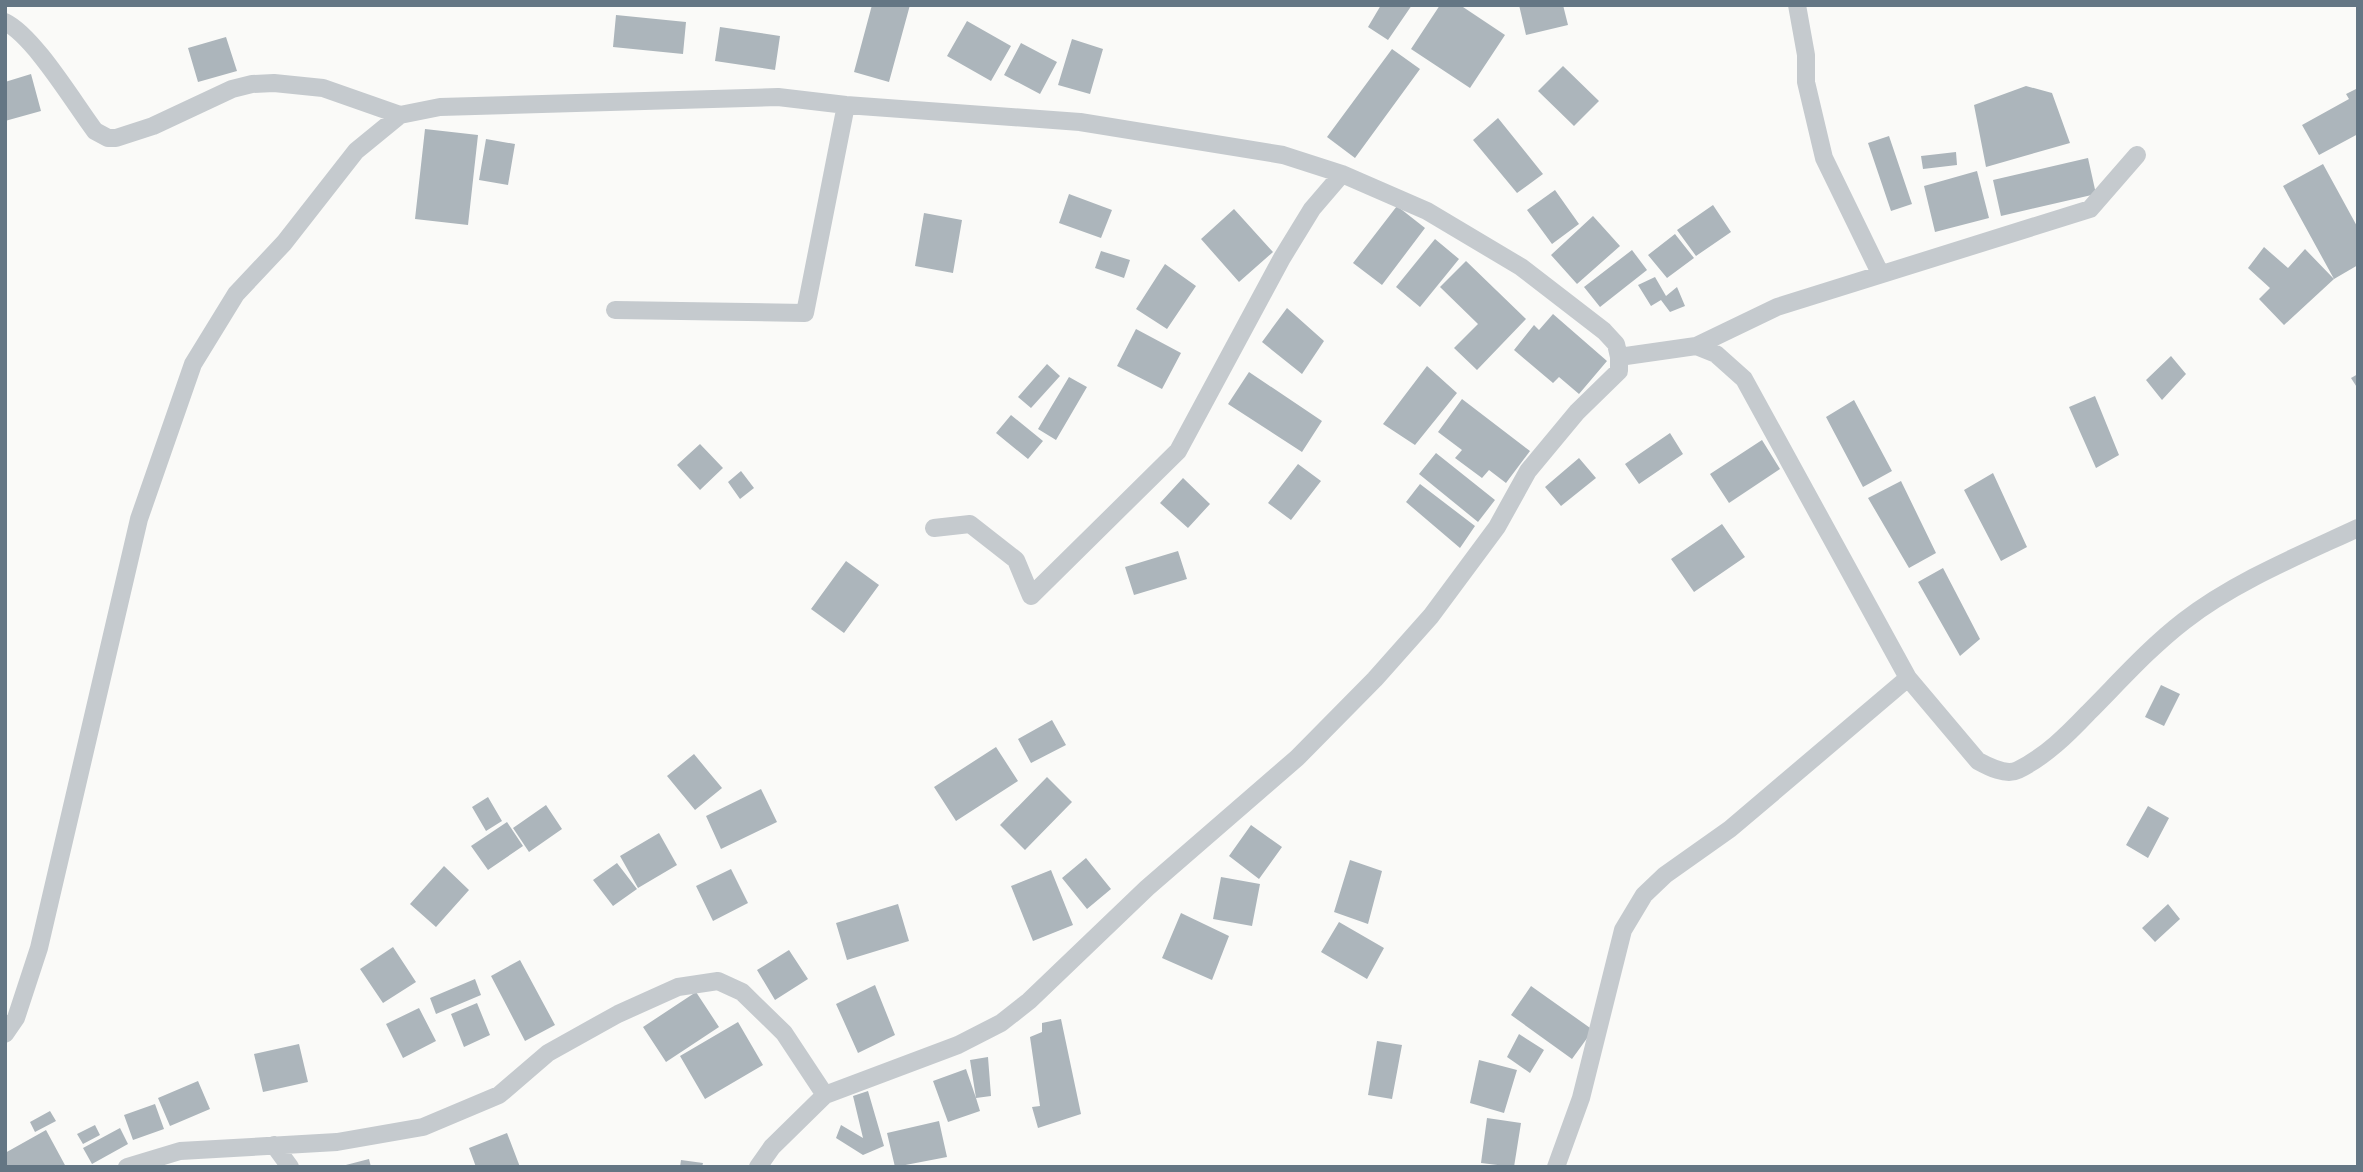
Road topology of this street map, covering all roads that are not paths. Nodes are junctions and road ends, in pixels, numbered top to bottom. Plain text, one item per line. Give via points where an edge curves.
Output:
1 (1797, 5) edge
2 (5, 22) edge
3 (846, 105) junction
4 (400, 115) junction
5 (2137, 155) dead end
6 (1342, 174) junction
7 (1880, 273) junction
8 (615, 310) dead end
9 (1696, 346) junction
10 (1619, 357) junction
11 (934, 528) dead end
12 (2358, 528) edge
13 (1908, 678) junction
14 (11, 1015) edge
15 (5, 1034) edge
16 (825, 1095) junction
17 (274, 1145) junction
18 (127, 1167) edge
19 (290, 1167) edge
20 (758, 1167) edge
21 (1556, 1167) edge

1 - 7 street via 1808,92 1824,158
2 - 4 street via 30,42 94,131 108,138 153,126 232,89 274,83 323,88
3 - 4 street via 778,97 440,107
3 - 6 street via 1080,122 1283,155
3 - 8 street via 805,313
4 - 14 street via 356,151 284,243 236,294 193,364 139,519 39,948
5 - 7 street via 2090,209
6 - 10 street via 1427,211 1521,267 1604,331 1616,344
6 - 11 street via 1312,209 1282,258 1178,451 1031,596 1016,560 970,524
7 - 9 street via 1777,307
9 - 10 street
9 - 13 street via 1716,354 1744,379
10 - 16 street via 1619,371 1524,475 1497,527 1432,616 1297,758 1001,1023 958,1045
12 - 13 street via 2282,564 2185,620 2063,738 2014,772 1978,761
13 - 21 street via 1730,829 1644,895 1623,930 1581,1098
14 - 15 street
16 - 17 street via 784,1033 742,992 718,981 678,986 618,1014 548,1053 499,1095 423,1127 337,1142
16 - 20 street
17 - 18 street via 180,1151
17 - 19 street

